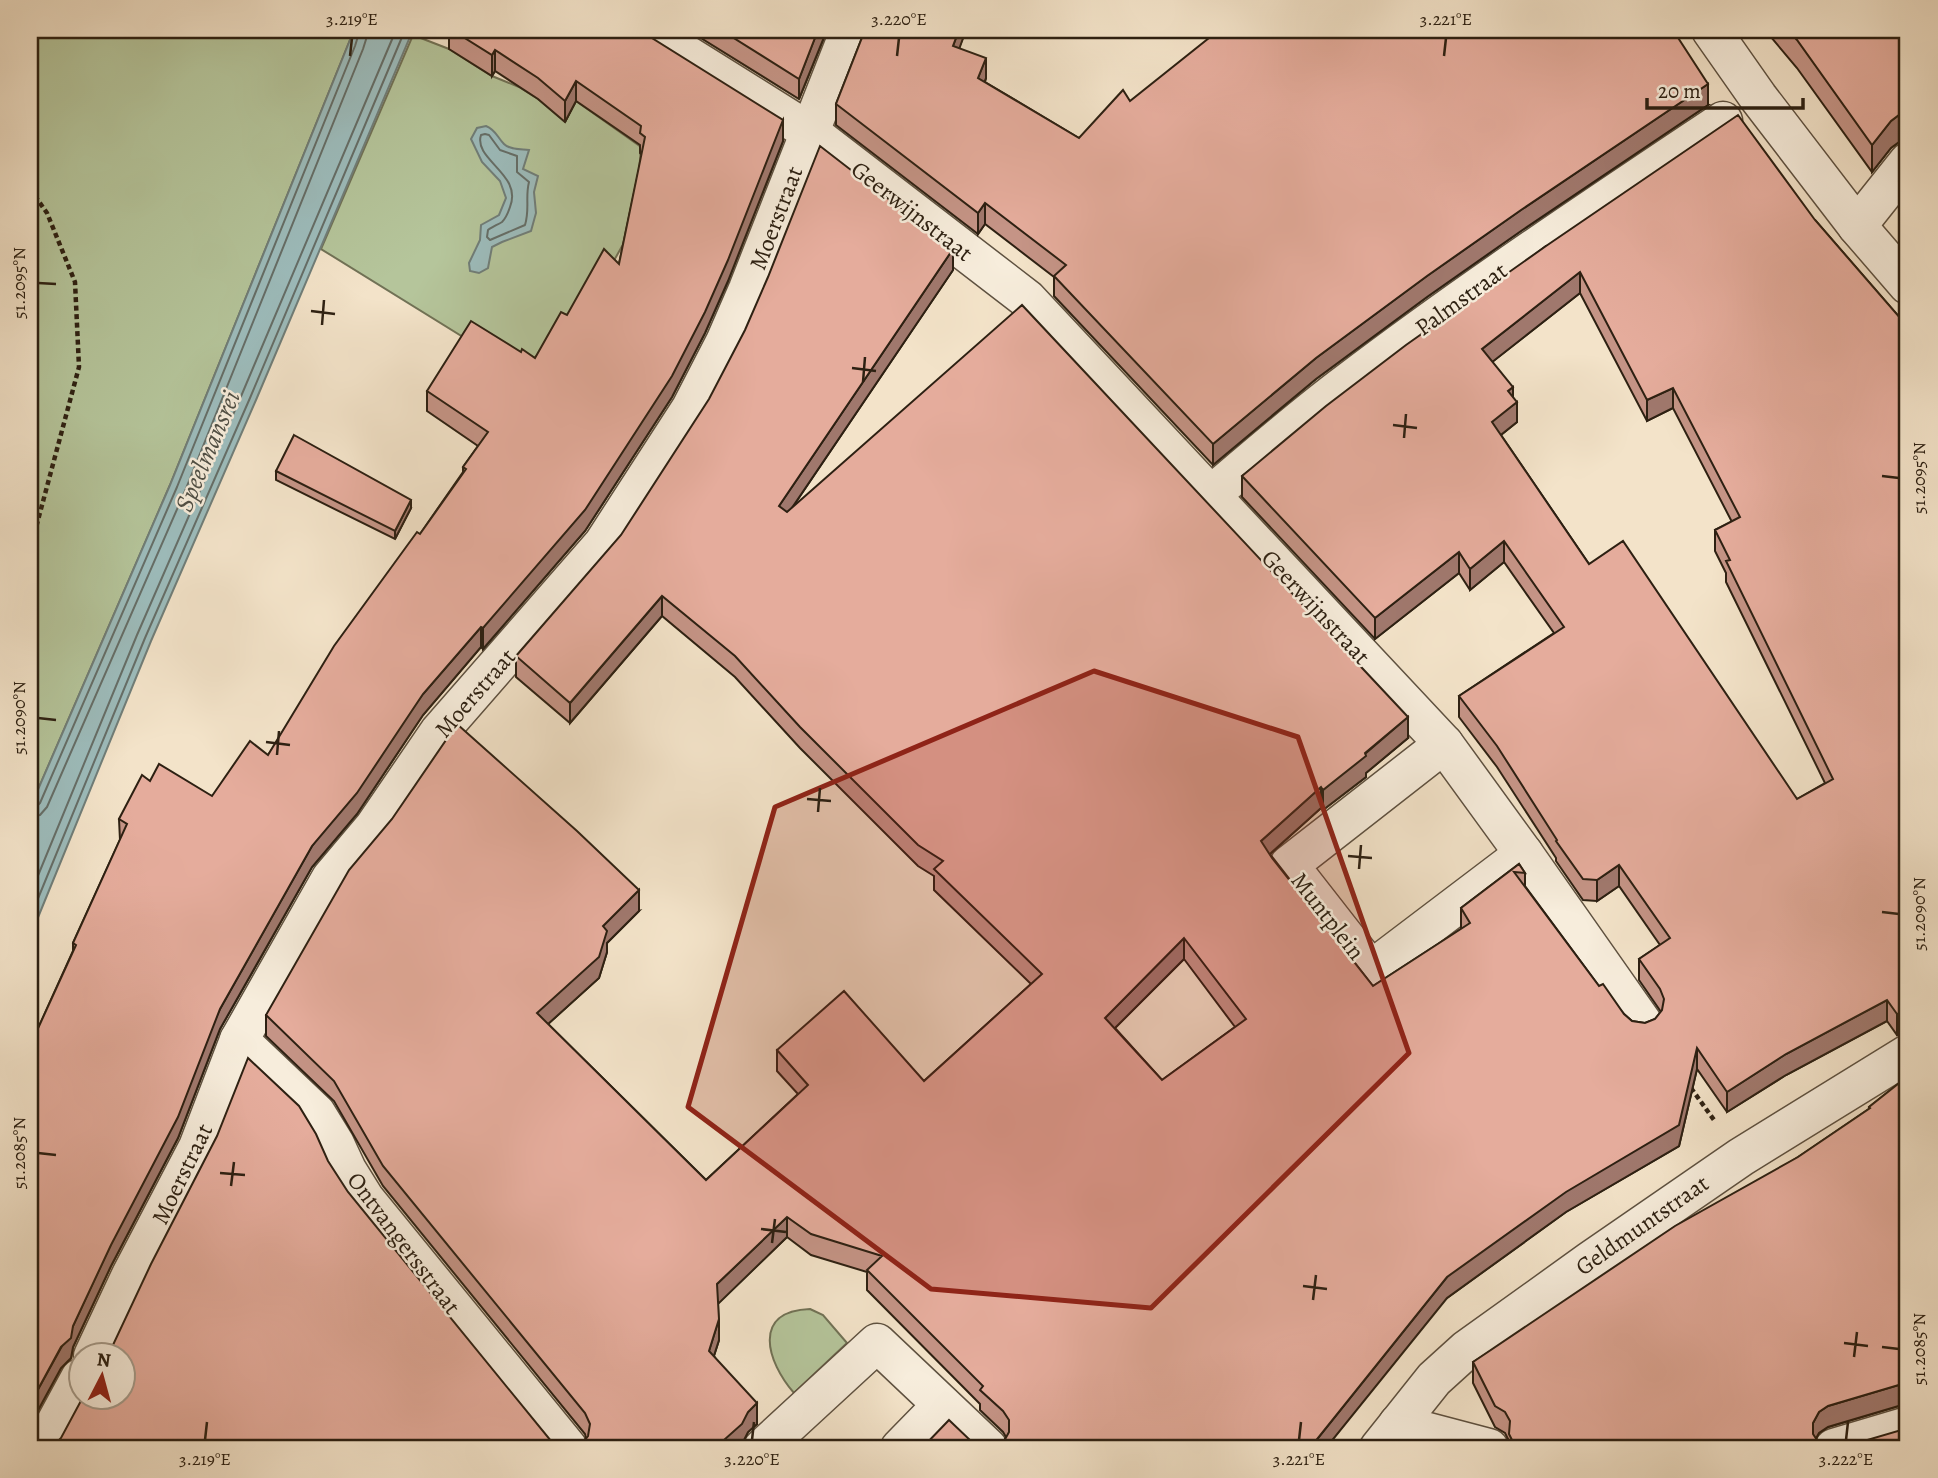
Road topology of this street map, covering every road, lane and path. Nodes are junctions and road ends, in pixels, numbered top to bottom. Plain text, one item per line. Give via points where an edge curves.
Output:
1 (647, 30) edge
2 (850, 30) edge
3 (1711, 30) edge
4 (1723, 121) edge
5 (810, 132) junction
6 (1908, 162) edge
7 (30, 189) edge
8 (1857, 226) junction
9 (1908, 285) edge
10 (1211, 495) junction
11 (30, 550) edge
12 (1444, 744) junction
13 (1524, 854) junction
14 (1642, 1023) joint
15 (239, 1040) junction
16 (1908, 1054) edge
17 (1741, 1157) junction
18 (100, 1342) edge
19 (66, 1404) edge
20 (942, 1405) junction
21 (1908, 1426) edge
22 (1389, 1436) edge
23 (42, 1448) edge
24 (568, 1448) edge
25 (763, 1448) edge
26 (900, 1448) edge
27 (988, 1448) edge
28 (1489, 1448) edge
29 (1833, 1448) edge

1 - 5 street, Geerwijnstraat
2 - 5 street, Moerstraat
3 - 8 street
4 - 10 street, Palmstraat via 1509,264 1345,384
5 - 10 street, Geerwijnstraat via 1027,299
5 - 15 street, Moerstraat via 748,289 691,408 604,544 439,732 374,827 331,878
6 - 8 street
7 - 11 path via 47,213 75,282 79,367
8 - 9 street
10 - 12 street, Geerwijnstraat
12 - 13 street, Geerwijnstraat
12 - 13 street, Muntplein via 1289,865 1371,970
13 - 14 street, Geerwijnstraat
14 - 17 path
15 - 18 street, Moerstraat via 198,1147
15 - 24 street, Ontvangersstraat via 316,1113 365,1199
16 - 17 street, Geldmuntstraat
17 - 22 street, Geldmuntstraat via 1466,1350 1434,1379
19 - 23 street
20 - 25 street via 877,1343
20 - 26 street
20 - 27 street
21 - 29 street
22 - 28 street

